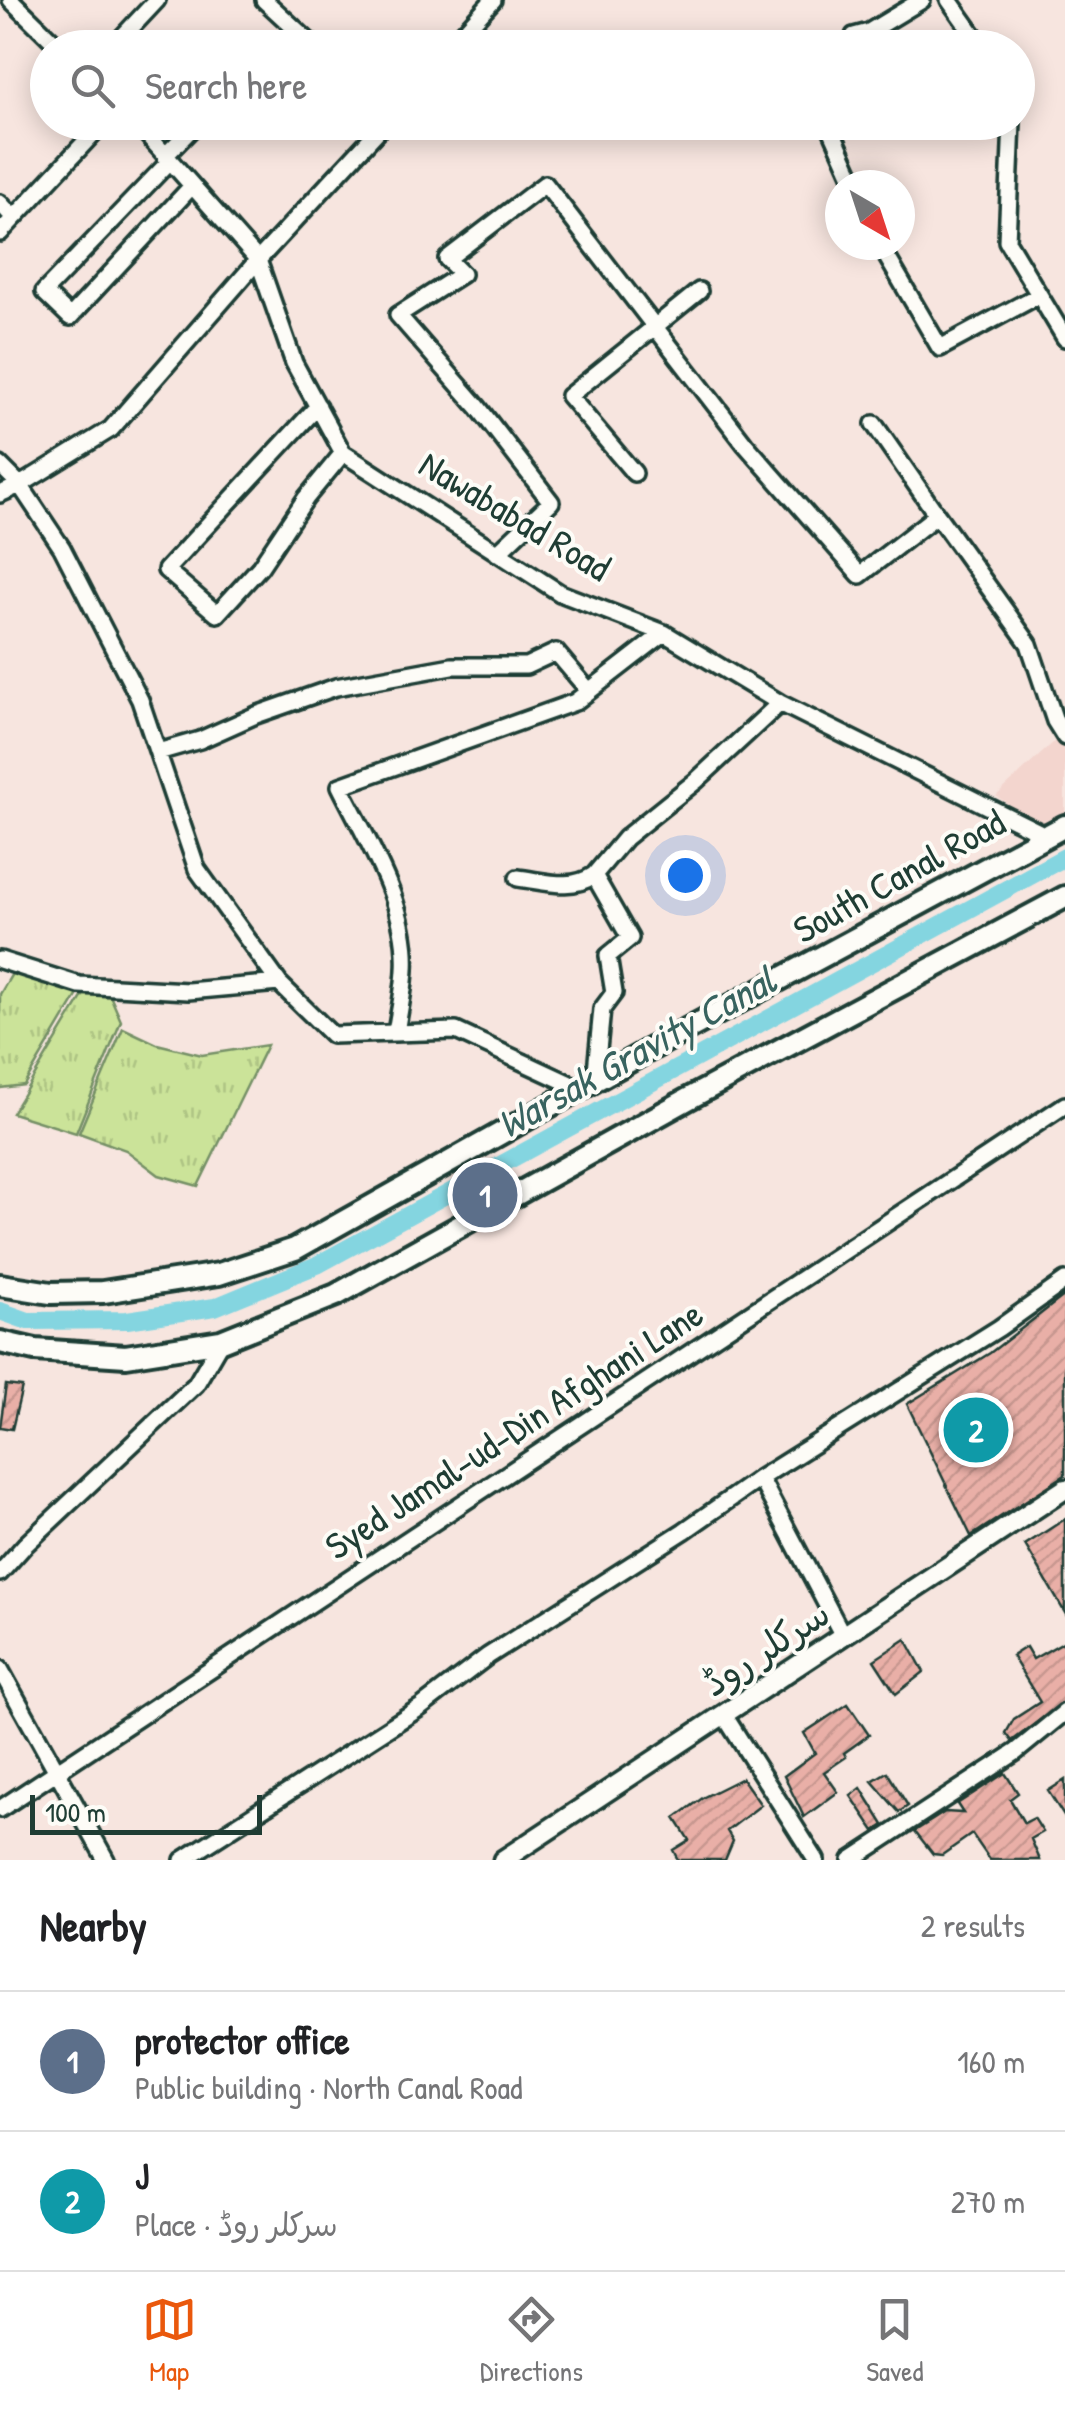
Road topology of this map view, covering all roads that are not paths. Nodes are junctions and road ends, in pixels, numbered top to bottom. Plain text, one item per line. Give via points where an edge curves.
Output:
1 (11, 0) edge
2 (158, 0) edge
3 (264, 0) edge
4 (493, 0) edge
5 (922, 0) edge
6 (949, 0) edge
7 (42, 30) edge
8 (129, 30) edge
9 (296, 30) edge
10 (466, 30) edge
11 (872, 30) edge
12 (970, 30) edge
13 (87, 140) edge
14 (151, 140) edge
15 (183, 140) edge
16 (369, 140) edge
17 (836, 140) edge
18 (1011, 140) edge
19 (167, 159) junction
20 (849, 170) edge
21 (191, 187) junction
22 (0, 203) edge
23 (14, 218) junction
24 (0, 233) edge
25 (258, 260) junction
26 (889, 260) edge
27 (699, 291) dead end
28 (1040, 295) junction
29 (654, 326) junction
30 (1065, 338) edge
31 (318, 406) junction
32 (874, 424) dead end
33 (344, 453) junction
34 (0, 465) edge
35 (634, 473) dead end
36 (20, 485) junction
37 (0, 494) edge
38 (938, 515) junction
39 (497, 552) junction
40 (664, 633) junction
41 (589, 691) junction
42 (780, 703) junction
43 (1065, 737) edge
44 (158, 752) junction
45 (1058, 839) edge
46 (594, 874) junction
47 (518, 878) dead end
48 (1065, 897) edge
49 (0, 960) edge
50 (279, 983) junction
51 (396, 1033) junction
52 (588, 1085) junction
53 (1065, 1105) edge
54 (1065, 1282) edge
55 (0, 1285) edge
56 (222, 1341) junction
57 (0, 1342) edge
58 (760, 1478) junction
59 (1065, 1489) edge
60 (0, 1573) edge
61 (843, 1636) junction
62 (0, 1670) edge
63 (1065, 1712) edge
64 (724, 1715) junction
65 (58, 1770) junction
66 (0, 1810) edge
67 (106, 1860) edge
68 (183, 1860) edge
69 (502, 1860) edge
70 (816, 1860) edge
71 (851, 1860) edge

1 - 7 street
2 - 8 street
3 - 9 street
4 - 10 street
5 - 11 street
6 - 12 street
13 - 23 street
14 - 19 street, Nawababad Road
15 - 19 street
16 - 25 street
17 - 20 street
18 - 28 street via 1007,240
19 - 21 street, Nawababad Road
19 - 21 street via 44,292 70,316
21 - 25 street, Nawababad Road
22 - 23 street
23 - 24 street
25 - 31 street, Nawababad Road via 294,363
25 - 36 street via 111,429
26 - 28 street via 940,348
27 - 29 street
28 - 30 street
29 - 35 street via 569,396
29 - 38 street via 745,444 860,574
29 - 39 street via 544,184 447,259 462,274 398,315 551,502
31 - 33 street, Nawababad Road
31 - 33 street via 166,570 218,614
32 - 38 street
33 - 39 street, Nawababad Road
34 - 36 street
36 - 37 street
36 - 44 street via 80,582 140,700
38 - 43 street via 1029,644
39 - 40 street, Nawababad Road via 560,593
40 - 41 street
40 - 42 street, Nawababad Road
41 - 44 street via 556,652 526,666 452,666 336,687
41 - 51 street via 575,702 340,786 402,928 405,968
42 - 45 street, Nawababad Road
42 - 46 street via 625,838
44 - 50 street via 198,869
45 - 52 main road, South Canal Road
46 - 47 street via 568,885
46 - 52 street via 630,938 608,956 614,993 602,1009
48 - 56 main road via 336,1296
49 - 50 street via 79,985 188,992
50 - 51 street via 332,1035
51 - 52 street via 456,1031
52 - 55 main road, South Canal Road via 296,1250 219,1274 103,1292
53 - 65 street, Syed Jamal-ud-Din Afghani Lane
54 - 58 street
56 - 57 main road via 126,1356
56 - 60 street via 196,1384
58 - 61 street
58 - 68 street
59 - 61 street, سرکلر روڈ
61 - 64 street, سرکلر روڈ
62 - 65 street
63 - 71 street via 1016,1752
64 - 69 street, سرکلر روڈ
64 - 70 street
65 - 66 street, Syed Jamal-ud-Din Afghani Lane
65 - 67 street

